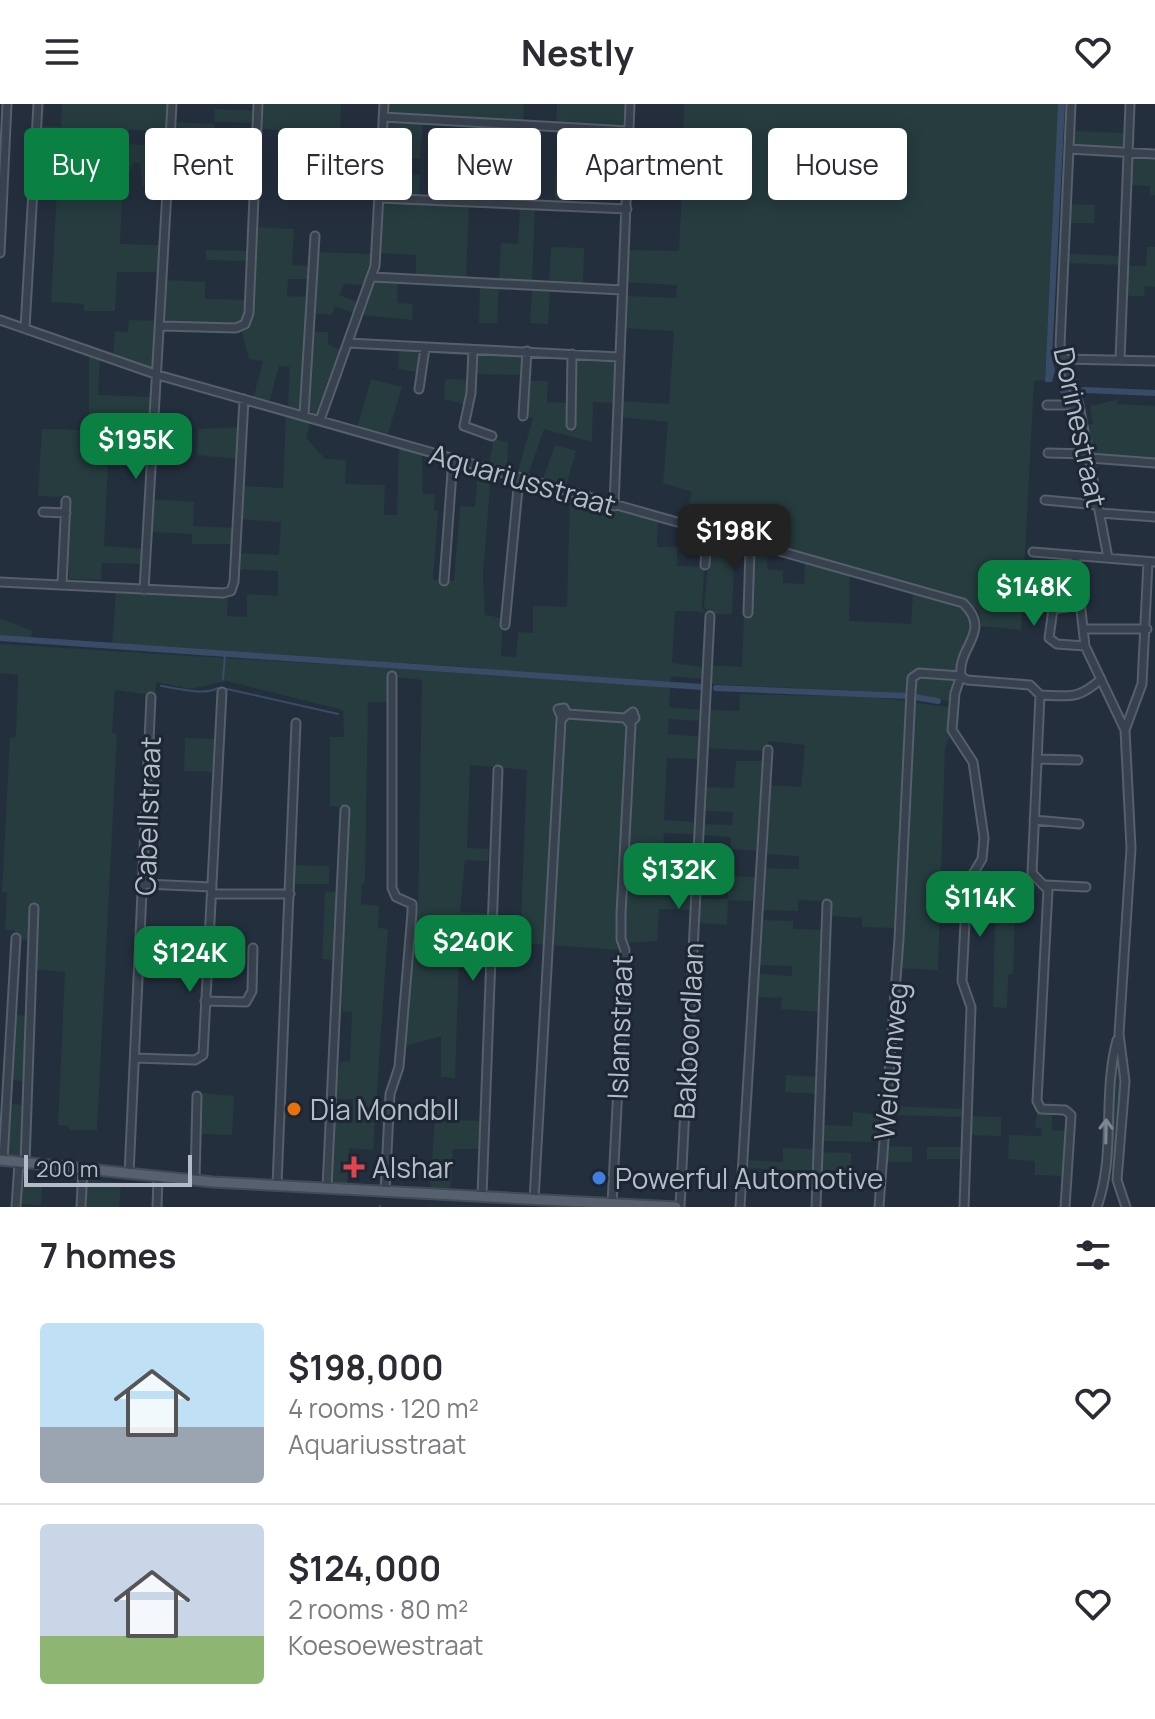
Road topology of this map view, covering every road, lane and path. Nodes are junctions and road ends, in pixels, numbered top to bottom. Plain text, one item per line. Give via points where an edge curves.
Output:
1 (7, 104) edge
2 (38, 104) edge
3 (172, 104) edge
4 (258, 104) edge
5 (384, 104) edge
6 (630, 104) edge
7 (1071, 104) edge
8 (1130, 104) edge
9 (383, 117) junction
10 (383, 128) edge
11 (576, 128) edge
12 (629, 128) edge
13 (1069, 149) junction
14 (1128, 153) junction
15 (1155, 154) edge
16 (412, 199) edge
17 (380, 200) edge
18 (627, 200) edge
19 (627, 209) junction
20 (315, 236) dead end
21 (0, 253) edge
22 (373, 277) junction
23 (622, 290) junction
24 (0, 320) edge
25 (161, 326) junction
26 (25, 328) junction
27 (348, 343) junction
28 (425, 348) junction
29 (473, 350) junction
30 (527, 351) junction
31 (572, 354) junction
32 (619, 357) junction
33 (1063, 359) junction
34 (1120, 360) junction
35 (1155, 361) edge
36 (158, 375) junction
37 (419, 389) dead end
38 (244, 399) junction
39 (1047, 405) dead end
40 (1079, 405) junction
41 (304, 415) junction
42 (523, 416) dead end
43 (320, 420) junction
44 (571, 425) dead end
45 (492, 436) dead end
46 (1048, 453) dead end
47 (1090, 456) junction
48 (453, 459) junction
49 (1155, 463) edge
50 (519, 478) junction
51 (1045, 500) dead end
52 (66, 501) dead end
53 (614, 506) junction
54 (1099, 509) junction
55 (43, 512) dead end
56 (66, 513) junction
57 (1155, 517) edge
58 (707, 529) junction
59 (755, 544) junction
60 (1033, 552) dead end
61 (1075, 556) junction
62 (1108, 558) junction
63 (1151, 562) edge
64 (705, 565) dead end
65 (444, 581) dead end
66 (0, 582) edge
67 (62, 584) junction
68 (144, 590) junction
69 (1080, 605) junction
70 (748, 613) dead end
71 (710, 616) dead end
72 (505, 625) dead end
73 (1084, 629) junction
74 (1147, 629) junction
75 (1085, 646) junction
76 (392, 676) dead end
77 (961, 676) junction
78 (1101, 679) junction
79 (222, 692) dead end
80 (1040, 695) junction
81 (151, 697) dead end
82 (296, 723) dead end
83 (1125, 730) junction
84 (768, 750) dead end
85 (1038, 759) junction
86 (1078, 760) dead end
87 (498, 770) dead end
88 (345, 810) dead end
89 (1034, 820) junction
90 (1079, 824) dead end
91 (145, 884) junction
92 (1046, 885) junction
93 (1086, 887) dead end
94 (212, 890) junction
95 (290, 894) junction
96 (827, 904) dead end
97 (34, 908) dead end
98 (16, 938) dead end
99 (253, 948) dead end
100 (205, 1001) junction
101 (1119, 1034) junction
102 (135, 1058) junction
103 (197, 1096) dead end
104 (1, 1161) edge
105 (22, 1163) junction
106 (83, 1169) junction
107 (129, 1174) junction
108 (158, 1178) junction
109 (195, 1180) junction
110 (1107, 1180) junction
111 (1117, 1180) junction
112 (277, 1185) junction
113 (327, 1188) junction
114 (385, 1191) junction
115 (482, 1196) junction
116 (534, 1200) junction
117 (612, 1204) junction
118 (646, 1206) edge
119 (16, 1207) edge
120 (81, 1207) edge
121 (157, 1207) edge
122 (678, 1207) edge
123 (740, 1207) edge
124 (816, 1207) edge
125 (879, 1207) edge
126 (964, 1207) edge
127 (1065, 1207) edge
128 (1097, 1207) edge
129 (1126, 1207) edge

1 - 21 street
2 - 26 street
3 - 25 street
4 - 25 street via 245,324
5 - 9 street
6 - 12 street
7 - 13 street, Dorinestraat
8 - 14 street
9 - 10 street
9 - 11 street
13 - 14 street
13 - 33 street, Dorinestraat
14 - 15 street
14 - 34 street
16 - 19 street
17 - 22 street
18 - 19 street
19 - 23 street
20 - 41 street
22 - 23 street
22 - 27 street
23 - 32 street
24 - 26 street, Aquariusstraat
25 - 36 street
26 - 36 street, Aquariusstraat
27 - 28 street
27 - 43 street
28 - 29 street
28 - 37 street
29 - 30 street
29 - 45 street via 464,426
30 - 31 street
30 - 42 street
31 - 32 street
31 - 44 street
32 - 53 street
33 - 34 street
33 - 40 street, Dorinestraat
34 - 35 street
36 - 38 street, Aquariusstraat
36 - 68 street
38 - 41 street, Aquariusstraat
38 - 68 street via 231,591
39 - 40 street
40 - 47 street, Dorinestraat
41 - 43 street, Aquariusstraat
43 - 48 street, Aquariusstraat
46 - 47 street
47 - 49 street
47 - 54 street, Dorinestraat
48 - 50 street, Aquariusstraat
48 - 65 street
50 - 53 street, Aquariusstraat
50 - 72 street
51 - 54 street
52 - 56 street
53 - 58 street, Aquariusstraat
54 - 57 street
54 - 62 street, Dorinestraat
55 - 56 street
56 - 67 street
58 - 59 street, Aquariusstraat
58 - 64 street
59 - 70 street via 750,550
59 - 77 street, Aquariusstraat via 963,603 976,627 960,665
60 - 61 street
61 - 62 street
61 - 69 street
62 - 63 street
63 - 74 street
66 - 67 street
67 - 68 street
69 - 73 street
69 - 75 street via 1053,609 1049,638 1057,644
71 - 122 street, Bakboordlaan
73 - 74 street
73 - 75 street
74 - 83 street via 1142,684
75 - 78 street
76 - 114 street via 392,888 396,897 412,904 412,913 399,1067 390,1094
77 - 80 street via 973,682 1030,685
77 - 125 street, Weidumweg via 917,673 912,678
77 - 126 street, Aquariusstraat via 952,730 973,762 984,838 982,859 967,884 962,981 971,1007
78 - 80 street via 1081,696
78 - 83 street
79 - 94 street
80 - 85 street
81 - 91 street, Cabellstraat
82 - 95 street
83 - 101 street via 1131,848
84 - 123 street
85 - 86 street
85 - 89 street
87 - 115 street
88 - 113 street
89 - 90 street
89 - 92 street via 1032,873
91 - 94 street
91 - 102 street, Cabellstraat
92 - 93 street
92 - 127 street via 1037,1101 1041,1109 1071,1115
94 - 95 street
94 - 100 street
95 - 112 street
96 - 124 street
97 - 105 street
98 - 104 street
99 - 100 street via 252,991 246,1002
100 - 102 street via 200,1059
110 -> 101 street via 1108,1079
101 - 111 street via 1125,1081
102 - 107 street, Cabellstraat
103 - 109 street
104 - 105 main road
105 - 106 main road
105 - 119 street
106 - 107 main road
106 - 120 street
107 - 108 main road
108 - 109 main road
108 - 121 street
109 - 112 main road
110 - 111 street
110 - 128 street
111 - 129 street
112 - 113 main road
113 - 114 main road
114 - 115 main road
115 - 116 main road
116 - 117 main road
116 - 117 street, Islamstraat via 564,716 628,720 621,914 625,950
117 - 118 main road
118 - 122 main road

